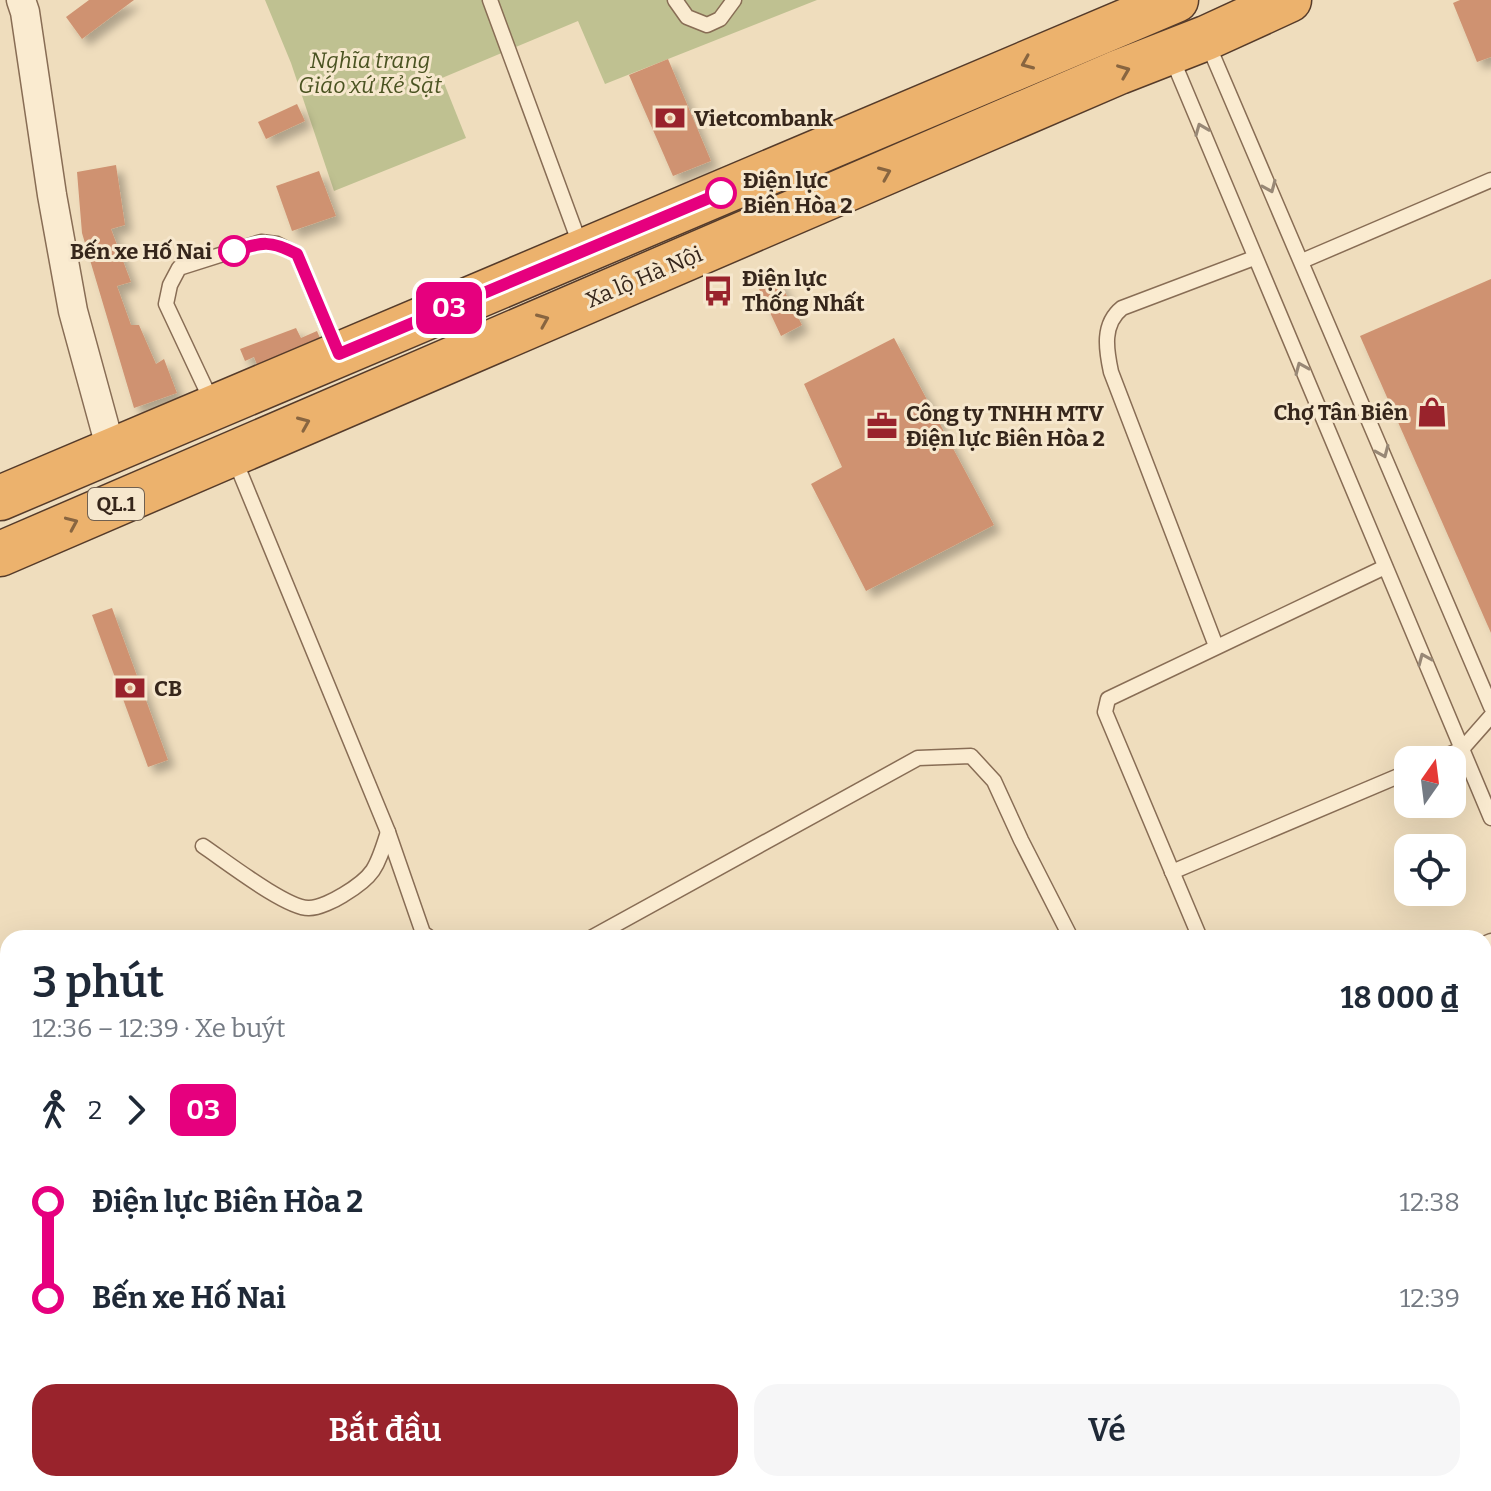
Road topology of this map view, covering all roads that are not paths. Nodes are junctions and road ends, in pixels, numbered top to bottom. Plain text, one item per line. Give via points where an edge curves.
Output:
1 (21, 0) edge
2 (490, 0) edge
3 (675, 0) edge
4 (734, 0) edge
5 (1289, 0) edge
6 (1170, 4) edge
7 (1187, 45) junction
8 (1491, 180) edge
9 (583, 252) junction
10 (1254, 258) junction
11 (1302, 261) junction
12 (339, 354) junction
13 (214, 406) junction
14 (111, 450) junction
15 (233, 454) junction
16 (0, 498) edge
17 (128, 499) junction
18 (0, 554) edge
19 (1385, 567) junction
20 (1216, 646) junction
21 (1491, 707) edge
22 (1491, 716) edge
23 (1461, 746) edge
24 (1465, 746) edge
25 (1466, 759) edge
26 (1394, 778) edge
27 (1491, 818) edge
28 (388, 832) junction
29 (203, 846) dead end
30 (1172, 872) junction
31 (422, 930) edge
32 (606, 930) edge
33 (1067, 930) edge
34 (1197, 930) edge

1 - 14 street via 73,311
2 - 9 lane
3 - 4 lane via 687,17 707,25 720,19
5 - 7 highway, Xa lộ Hà Nội / QL.1
6 - 7 highway
6 -> 9 highway, QL.1
10 -> 7 lane
7 -> 11 lane
15 -> 7 highway, Xa lộ Hà Nội / QL.1
8 - 11 lane
9 - 12 highway, QL.1
19 -> 10 lane
10 - 20 lane via 1122,308 1112,316 1107,340 1111,372
11 -> 21 lane
12 - 13 highway, QL.1
12 - 13 lane via 297,254 261,242 179,268 166,304
13 - 14 highway, QL.1
13 - 15 highway
14 - 16 highway, QL.1
14 - 17 highway
15 - 17 highway, Xa lộ Hà Nội / QL.1
15 - 28 lane
18 -> 17 highway, Xa lộ Hà Nội / QL.1
19 - 20 lane
23 -> 19 lane
20 - 30 lane via 1108,699 1105,712
22 - 24 lane
25 - 27 lane
26 - 30 lane
28 - 29 lane via 366,881 309,909 289,904
28 - 31 lane
30 - 34 lane
32 - 33 lane via 918,758 944,755 971,756 994,781

